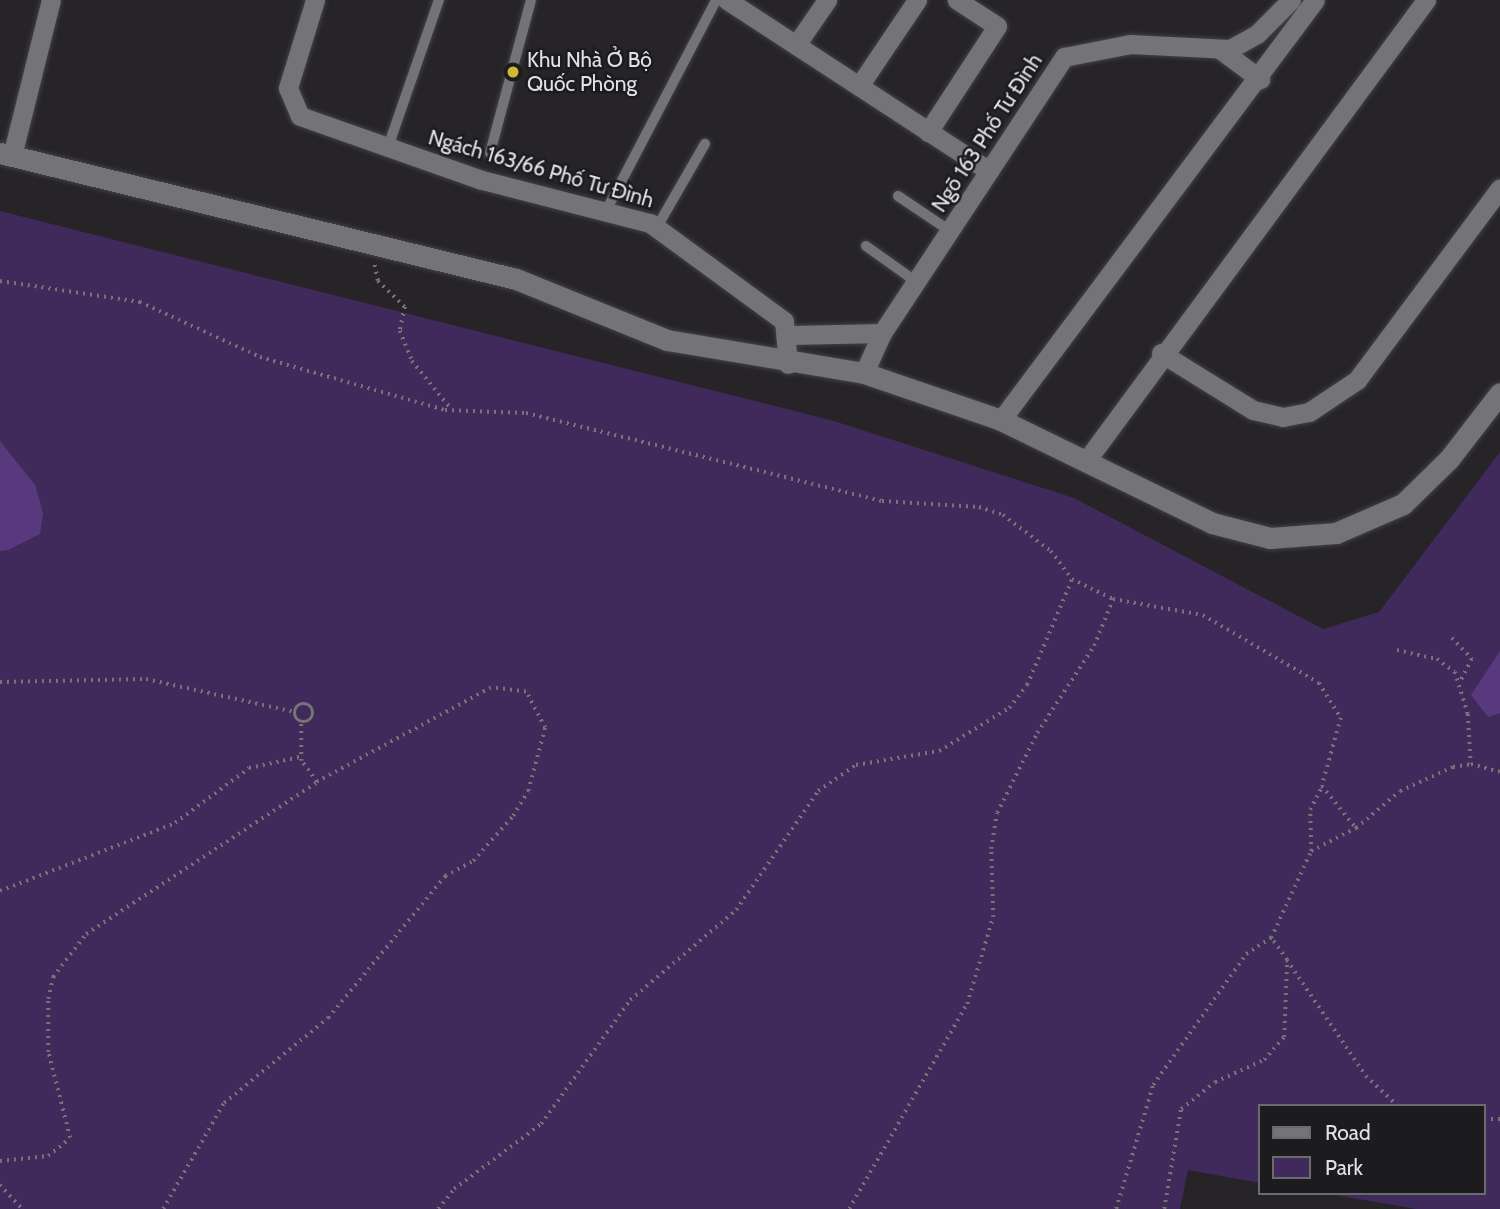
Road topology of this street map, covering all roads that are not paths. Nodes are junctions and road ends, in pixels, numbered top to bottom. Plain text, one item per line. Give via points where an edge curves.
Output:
1 (51, 0) edge
2 (315, 0) edge
3 (439, 0) edge
4 (531, 0) edge
5 (716, 0) edge
6 (727, 0) edge
7 (827, 0) edge
8 (917, 0) edge
9 (957, 0) edge
10 (1291, 0) edge
11 (1315, 0) edge
12 (1426, 0) edge
13 (796, 45) junction
14 (1221, 50) junction
15 (1260, 79) junction
16 (859, 86) junction
17 (928, 132) junction
18 (705, 144) dead end
19 (388, 147) junction
20 (490, 153) dead end
21 (6, 155) edge
22 (989, 171) junction
23 (1500, 188) edge
24 (898, 196) dead end
25 (608, 207) junction
26 (657, 227) junction
27 (950, 232) junction
28 (866, 246) dead end
29 (918, 283) junction
30 (882, 333) junction
31 (790, 335) junction
32 (1161, 353) junction
33 (788, 364) junction
34 (864, 373) junction
35 (1500, 393) edge
36 (1001, 420) junction
37 (1089, 457) junction

1 - 21 street
2 - 19 street, Ngách 163/66 Phố Tư Đình via 288,88 293,110
3 - 19 lane
4 - 20 lane
5 - 25 lane
6 - 13 street
7 - 13 street
8 - 16 street
9 - 17 street via 997,26
10 - 14 street, Ngõ 163 Phố Tư Đình via 1249,40
11 - 15 street
12 - 32 street
13 - 16 street
14 - 15 street
14 - 22 street, Ngõ 163 Phố Tư Đình via 1130,44 1070,53
15 - 36 street
16 - 17 street
17 - 22 street
18 - 26 lane
19 - 25 street, Ngách 163/66 Phố Tư Đình via 482,180
21 - 33 street via 516,279 667,340
22 - 27 street, Ngõ 163 Phố Tư Đình
23 - 32 street via 1357,380 1317,408 1283,417 1253,410
24 - 27 lane
25 - 26 street, Ngách 163/66 Phố Tư Đình
26 - 31 street, Ngách 163/66 Phố Tư Đình via 784,321
27 - 29 street, Ngõ 163 Phố Tư Đình
28 - 29 lane
29 - 30 street, Ngõ 163 Phố Tư Đình
30 - 31 street
30 - 34 street, Ngõ 163 Phố Tư Đình
31 - 33 street
32 - 37 street
33 - 34 street
34 - 36 street
35 - 37 street via 1426,485 1403,503 1336,533 1301,538 1240,533
36 - 37 street

